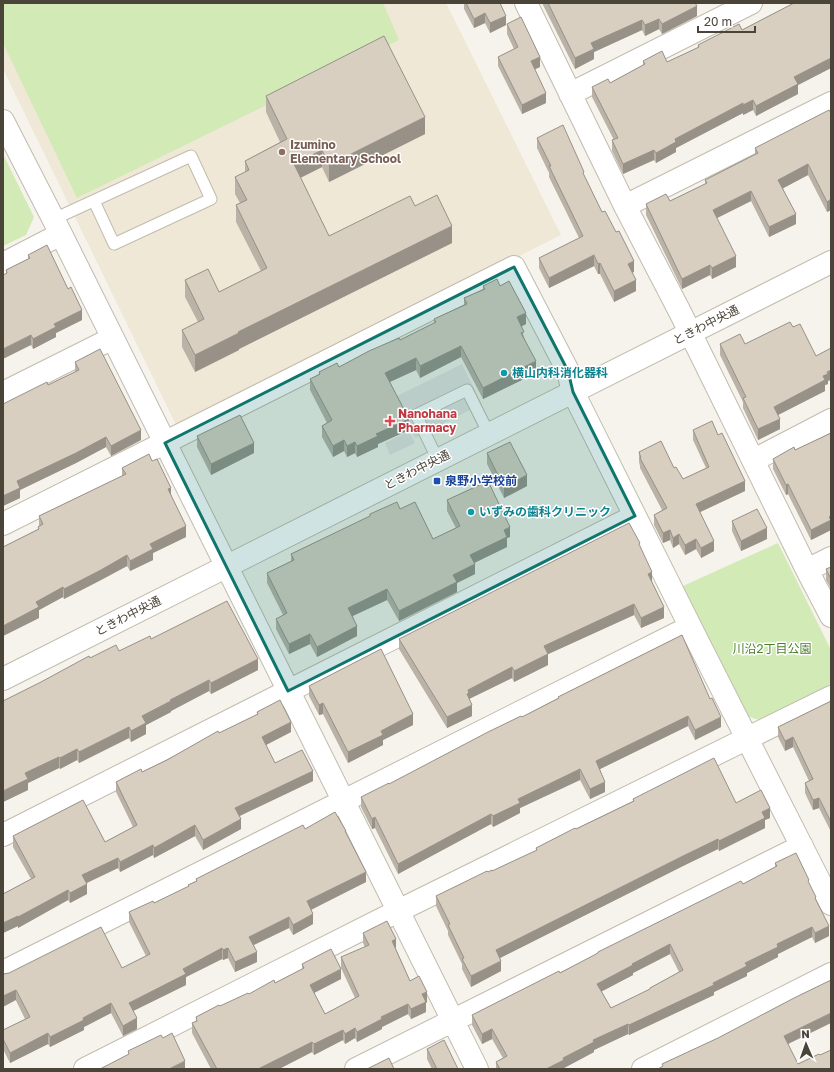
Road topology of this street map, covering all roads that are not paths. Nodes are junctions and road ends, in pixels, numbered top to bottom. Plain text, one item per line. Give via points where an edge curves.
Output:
1 (526, 3) edge
2 (751, 3) edge
3 (570, 94) junction
4 (831, 103) edge
5 (3, 121) edge
6 (94, 200) junction
7 (625, 206) junction
8 (57, 227) junction
9 (831, 262) edge
10 (3, 264) edge
11 (690, 333) junction
12 (113, 338) junction
13 (573, 392) junction
14 (3, 393) edge
15 (831, 420) edge
16 (489, 434) junction
17 (165, 443) junction
18 (438, 460) junction
19 (754, 460) junction
20 (635, 516) junction
21 (3, 524) edge
22 (831, 558) edge
23 (226, 567) junction
24 (807, 570) junction
25 (831, 616) edge
26 (690, 627) junction
27 (3, 679) edge
28 (288, 691) junction
29 (831, 696) edge
30 (747, 738) junction
31 (343, 801) junction
32 (3, 835) edge
33 (802, 846) junction
34 (831, 904) edge
35 (398, 911) junction
36 (3, 972) edge
37 (831, 974) edge
38 (452, 1021) junction
39 (85, 1069) edge
40 (356, 1069) edge
41 (477, 1069) edge
42 (643, 1069) edge

1 - 3 street
2 - 3 street
3 - 7 street
4 - 7 street
5 - 8 street
6 - 6 lane via 191,156 211,199 114,244
6 - 8 lane
7 - 11 street
8 - 10 street
8 - 12 street
9 - 11 street, ときわ中央通
11 - 13 street, ときわ中央通
11 - 19 street
12 - 14 street
12 - 17 street
13 - 16 street, ときわ中央通
13 - 17 street via 568,372 514,267
13 - 20 street
15 - 19 street
16 - 18 street, ときわ中央通
16 - 18 lane via 467,390 416,415
17 - 21 street
17 - 23 street
18 - 23 street, ときわ中央通
19 - 24 street
20 - 26 street
20 - 28 street
22 - 24 street
23 - 27 street, ときわ中央通
23 - 28 street
24 - 25 street
26 - 30 street
26 - 31 street
28 - 31 street
28 - 32 street
29 - 30 street
30 - 33 street
30 - 35 street
31 - 35 street
31 - 36 street
33 - 34 street
33 - 38 street
35 - 38 street
35 - 39 street
37 - 42 street
38 - 40 street
38 - 41 street

